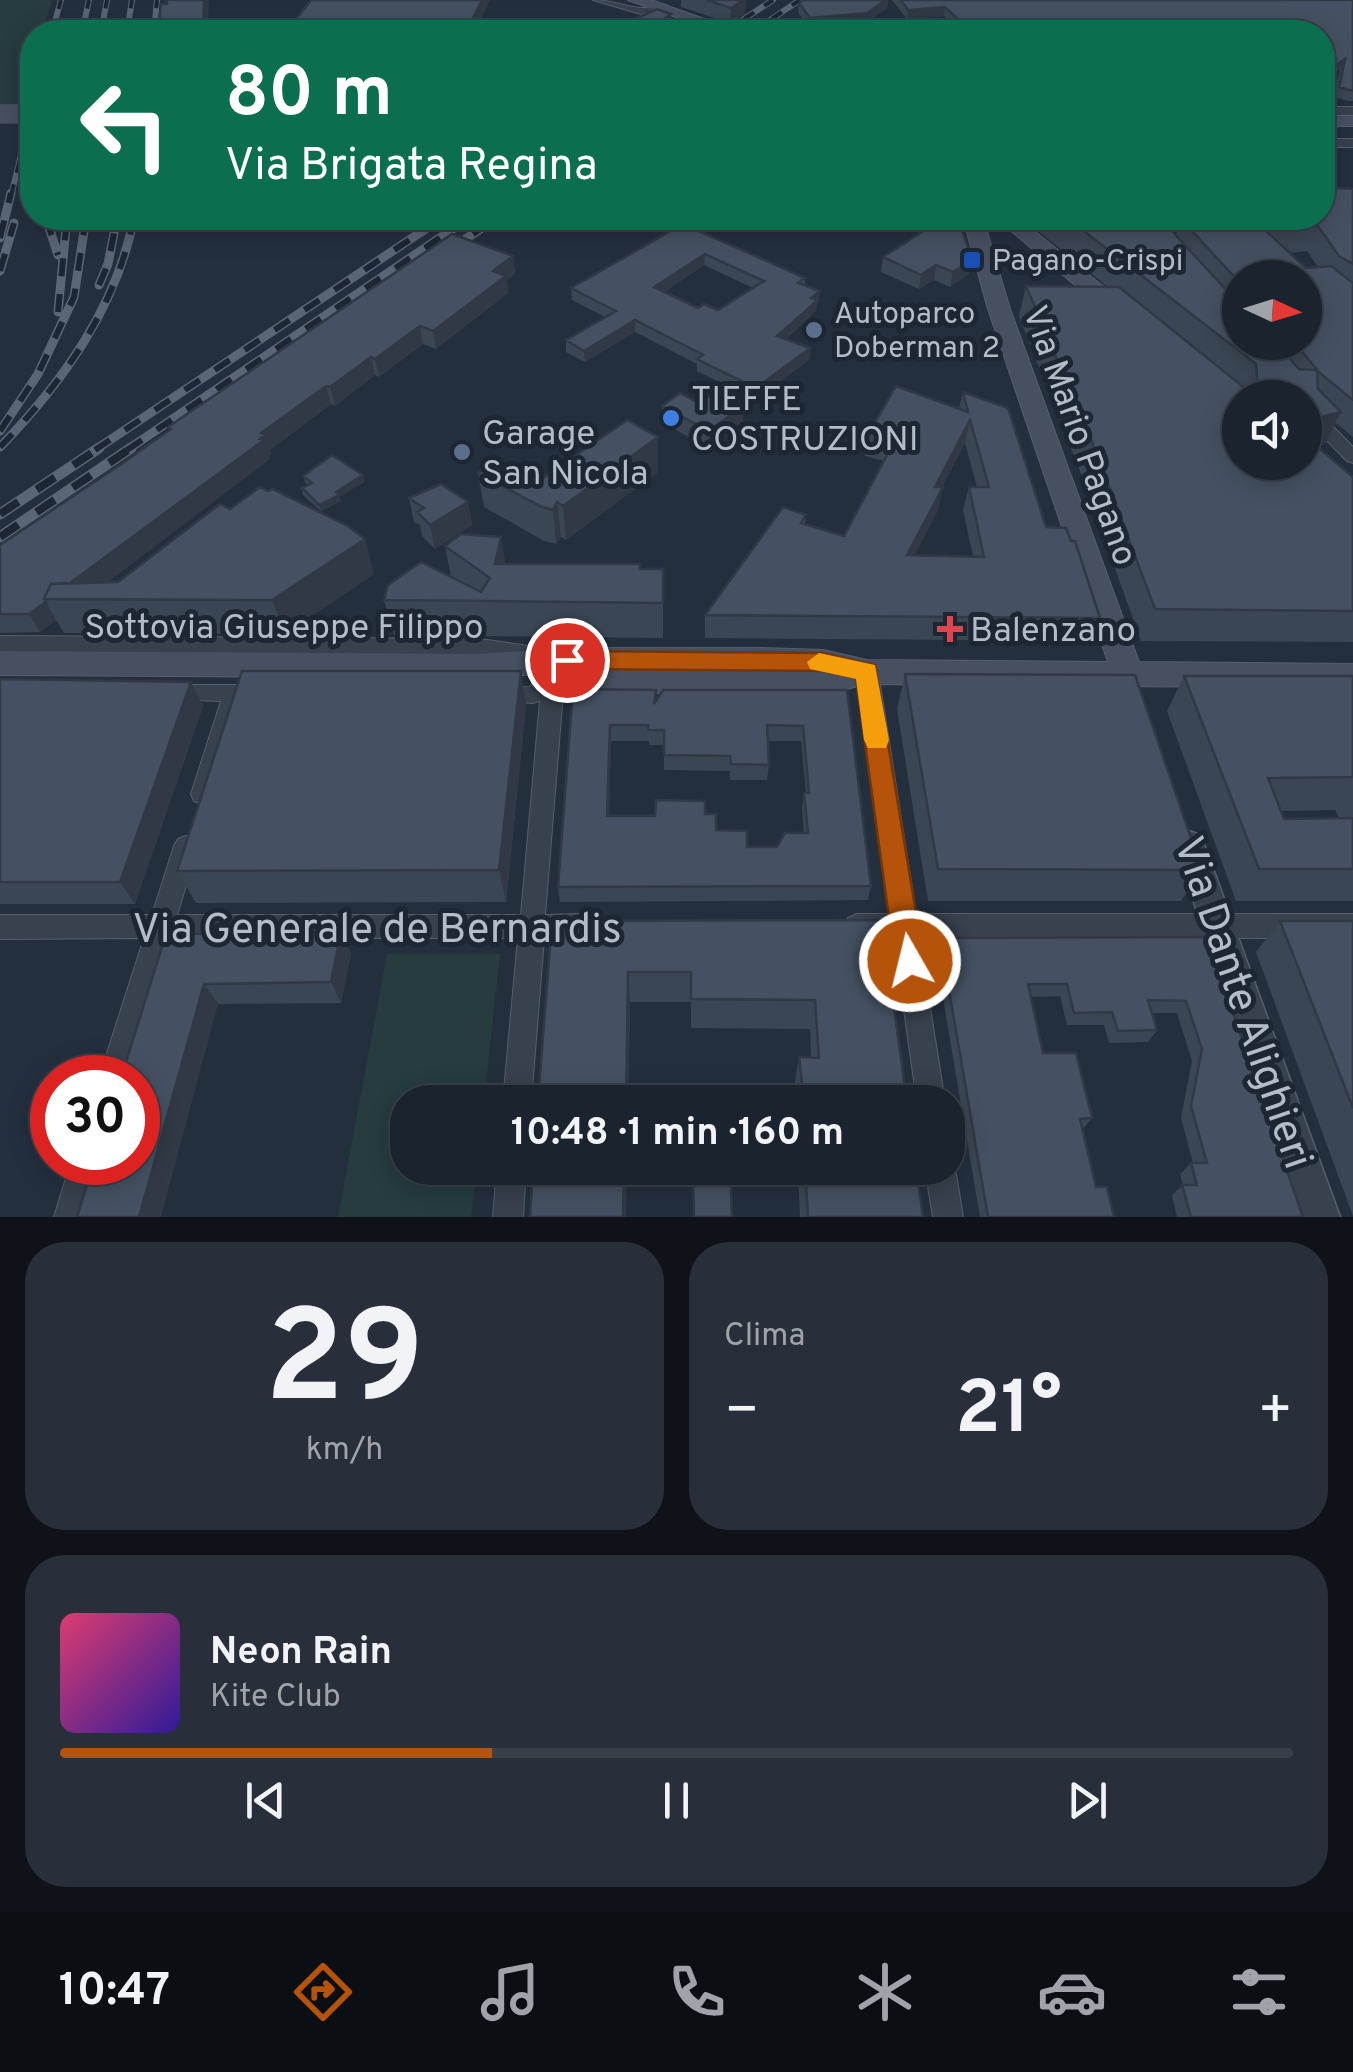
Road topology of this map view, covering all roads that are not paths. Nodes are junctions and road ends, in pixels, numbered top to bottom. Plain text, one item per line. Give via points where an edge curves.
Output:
1 (598, 0) edge
2 (636, 0) edge
3 (662, 8) junction
4 (699, 20) edge
5 (977, 230) edge
6 (1019, 230) edge
7 (1137, 326) edge
8 (1322, 424) edge
9 (1351, 452) edge
10 (1322, 458) edge
11 (0, 644) edge
12 (0, 663) edge
13 (560, 670) junction
14 (867, 672) junction
15 (1128, 674) junction
16 (1353, 676) edge
17 (0, 678) edge
18 (156, 693) edge
19 (234, 693) junction
20 (274, 694) edge
21 (474, 694) edge
22 (1142, 708) edge
23 (1178, 814) edge
24 (532, 926) junction
25 (610, 926) edge
26 (826, 926) edge
27 (904, 926) junction
28 (1218, 926) junction
29 (1353, 926) edge
30 (160, 927) junction
31 (0, 928) edge
32 (120, 1055) edge
33 (518, 1085) edge
34 (927, 1085) edge
35 (79, 1185) edge
36 (511, 1185) edge
37 (943, 1185) edge
38 (69, 1217) edge
39 (508, 1217) edge
40 (948, 1217) edge
41 (1320, 1217) edge

1 - 3 street via 641,11
2 - 3 main road
3 - 4 main road
5 - 15 main road, Via Mario Pagano via 1010,309
6 - 7 main road via 1107,309
8 - 9 street
9 - 10 street
11 - 13 street via 480,647
12 - 13 main road, Sottovia Giuseppe Filippo
13 - 14 main road via 826,683
13 - 17 main road, Sottovia Giuseppe Filippo
13 - 21 street via 534,695
13 - 24 street
14 - 15 main road
14 - 27 street
15 - 16 main road
15 - 22 street
18 - 19 street
19 - 20 street
19 - 30 street
23 - 28 street, Via Dante Alighieri
24 - 25 street, Via Generale de Bernardis
24 - 30 street, Via Generale de Bernardis
24 - 33 street
26 - 27 street
27 - 28 street
27 - 34 street
28 - 29 street
28 - 41 street, Via Dante Alighieri
30 - 31 street, Via Generale de Bernardis
30 - 32 street
35 - 38 street
36 - 39 street
37 - 40 street

